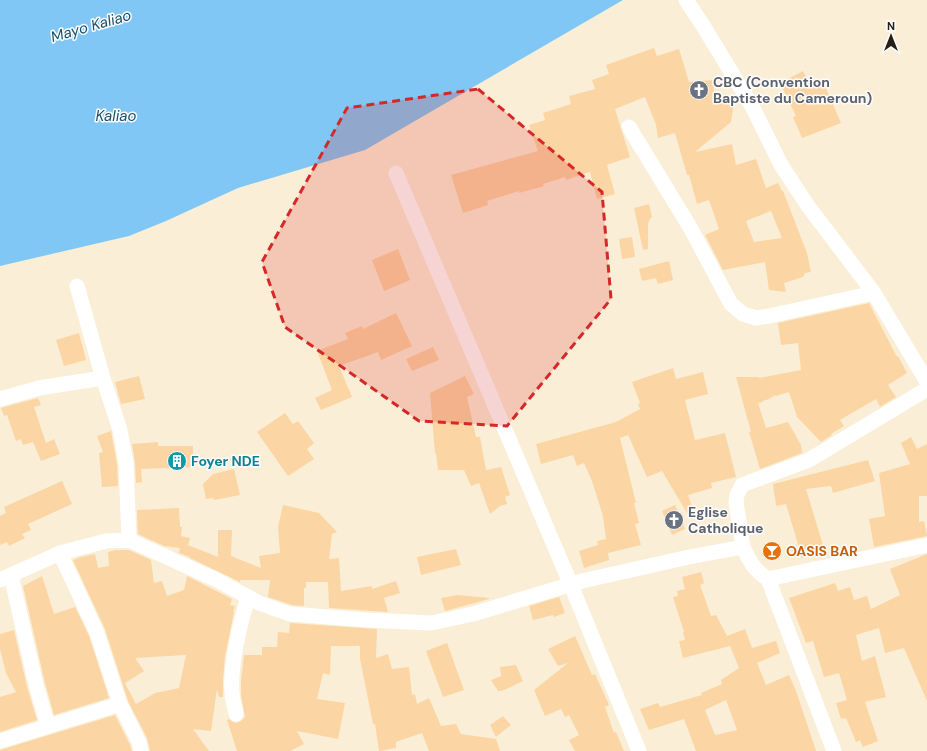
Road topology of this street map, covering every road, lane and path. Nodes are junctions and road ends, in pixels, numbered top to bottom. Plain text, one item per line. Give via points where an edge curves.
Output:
1 (686, 0) edge
2 (629, 127) dead end
3 (396, 173) dead end
4 (77, 286) dead end
5 (874, 293) junction
6 (103, 378) junction
7 (927, 382) edge
8 (927, 389) edge
9 (0, 399) edge
10 (129, 540) junction
11 (927, 544) edge
12 (743, 547) junction
13 (60, 553) junction
14 (5, 578) edge
15 (768, 579) junction
16 (571, 585) junction
17 (248, 597) junction
18 (120, 704) junction
19 (236, 714) dead end
20 (48, 726) junction
21 (0, 741) edge
22 (141, 751) edge
23 (640, 751) edge
24 (834, 751) edge

1 - 5 street via 752,106 781,165 808,206
2 - 5 street via 691,229 731,304 743,314 756,318 769,316
3 - 16 street
4 - 6 street
5 - 7 street
6 - 9 street via 39,388
6 - 10 street via 120,430 126,463
8 - 12 street via 809,460 742,485 736,502
10 - 13 street via 106,541
10 - 17 street
11 - 15 street
12 - 15 street via 750,563 758,573
12 - 16 street
13 - 14 street
13 - 18 street via 97,633
14 - 20 street
15 - 24 street
16 - 17 street via 473,614 431,623 290,614
16 - 23 street
17 - 19 street via 243,612 232,680
18 - 20 street
18 - 22 street
20 - 21 street

